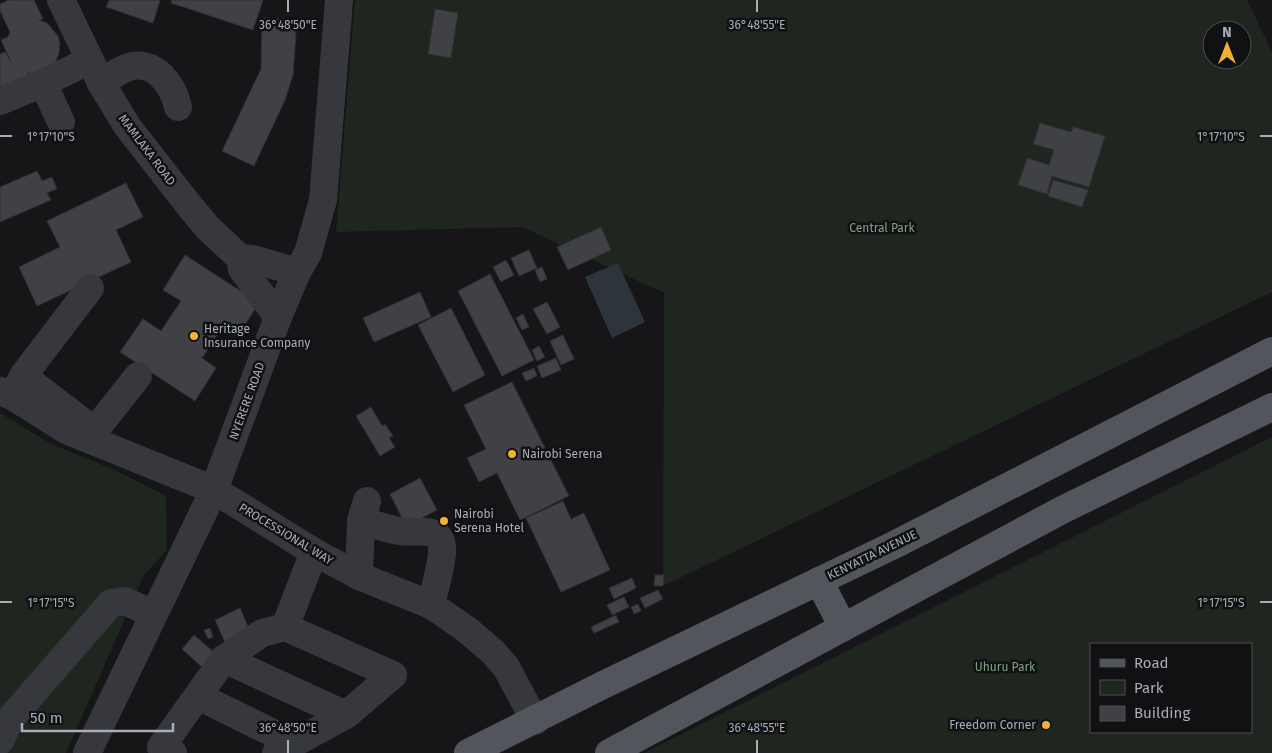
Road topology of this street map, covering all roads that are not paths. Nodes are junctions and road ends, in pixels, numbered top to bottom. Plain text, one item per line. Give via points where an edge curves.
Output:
1 (61, 0) edge
2 (339, 0) edge
3 (95, 71) junction
4 (43, 83) junction
5 (0, 101) edge
6 (178, 107) dead end
7 (61, 122) dead end
8 (240, 258) junction
9 (297, 272) junction
10 (90, 288) dead end
11 (278, 316) junction
12 (1272, 350) edge
13 (138, 376) dead end
14 (12, 388) edge
15 (1272, 407) edge
16 (214, 490) junction
17 (314, 552) junction
18 (359, 576) junction
19 (819, 581) junction
20 (431, 605) junction
21 (153, 614) junction
22 (285, 627) junction
23 (843, 627) junction
24 (224, 659) junction
25 (198, 696) junction
26 (346, 715) junction
27 (535, 720) junction
28 (4, 728) edge
29 (285, 748) edge
30 (164, 751) edge
31 (87, 753) edge
32 (468, 753) edge
33 (610, 753) edge

1 - 3 street, MAMLAKA ROAD
2 - 9 street, NYERERE ROAD via 323,200 308,253
3 - 4 street
3 - 6 street via 140,66 153,69 170,86
3 - 8 street, MAMLAKA ROAD via 127,126 207,227
4 - 5 street
4 - 7 street
8 - 9 street
8 - 11 street, MAMLAKA ROAD via 242,269
9 - 11 street, NYERERE ROAD
10 - 14 street
11 - 16 street, NYERERE ROAD
12 - 19 main road, KENYATTA AVENUE
13 - 14 street via 96,429
14 - 16 street, PROCESSIONAL WAY via 66,430
15 - 23 main road via 1062,510
16 - 17 street, PROCESSIONAL WAY
16 - 21 street, NYERERE ROAD
17 - 18 street, PROCESSIONAL WAY
17 - 22 street
18 - 20 street, PROCESSIONAL WAY
18 - 20 street via 364,511 401,531 433,533 442,552
19 - 23 main road
19 - 27 main road, KENYATTA AVENUE
20 - 27 street, PROCESSIONAL WAY via 493,652 506,667
21 - 28 street via 125,601 112,603
21 - 31 street, NYERERE ROAD
22 - 24 street via 262,633
22 - 26 street via 393,675
23 - 33 main road
24 - 25 street
24 - 26 street
25 - 29 street
25 - 30 street
26 - 29 street
27 - 32 main road, KENYATTA AVENUE

